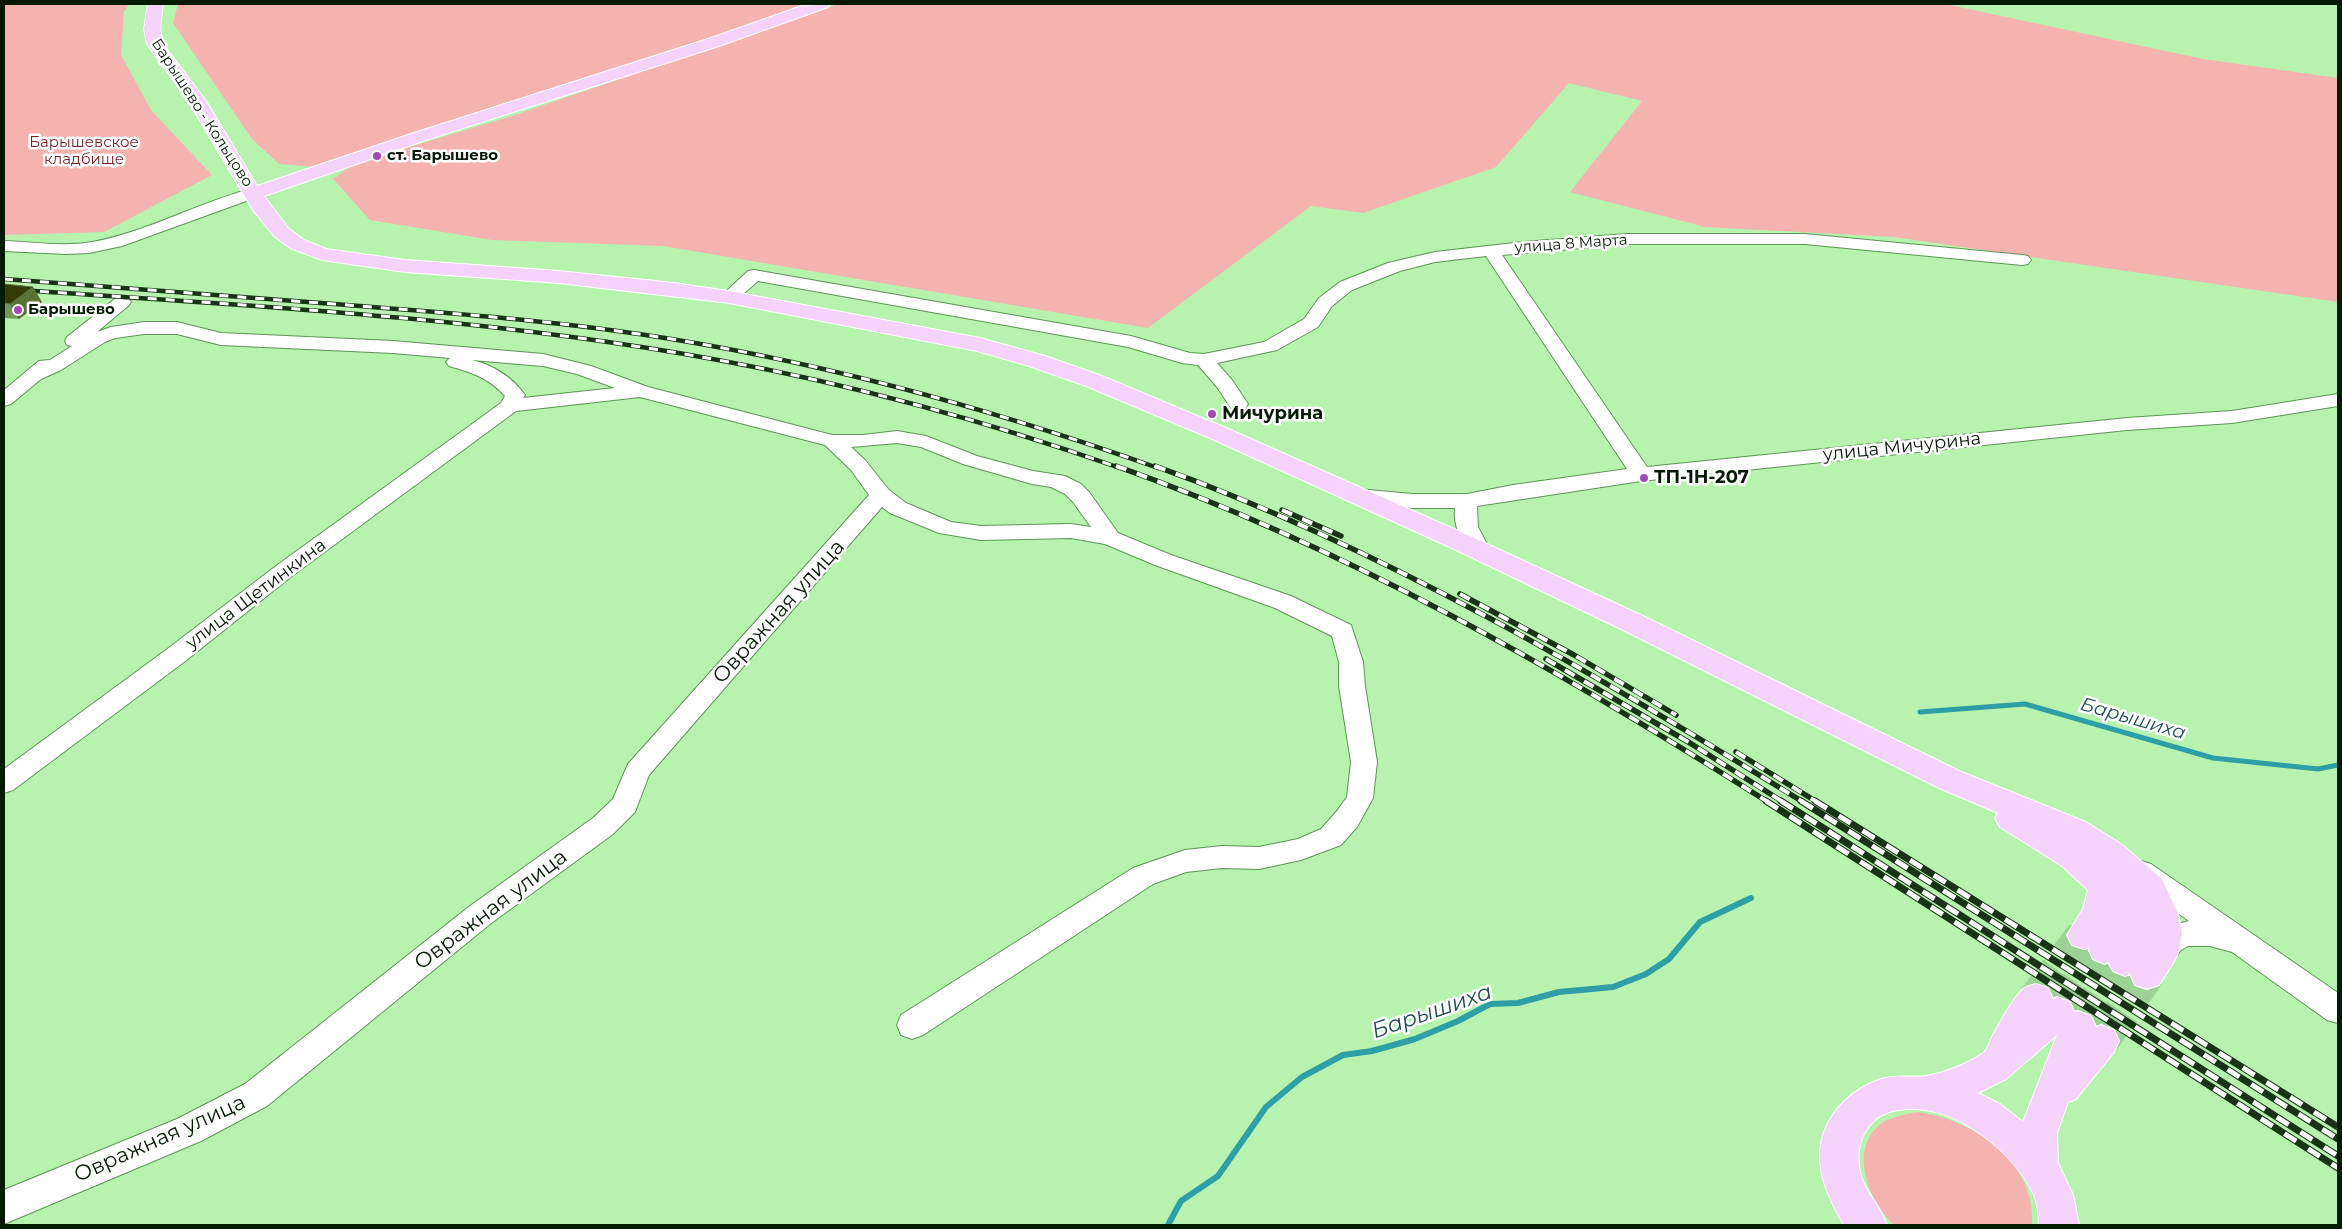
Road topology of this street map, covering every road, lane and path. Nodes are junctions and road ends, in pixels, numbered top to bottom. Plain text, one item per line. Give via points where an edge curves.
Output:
1 (156, 4) edge
2 (823, 4) edge
3 (254, 193) junction
4 (4, 246) edge
5 (1491, 251) junction
6 (2022, 260) dead end
7 (729, 297) junction
8 (122, 302) dead end
9 (356, 346) junction
10 (1204, 360) junction
11 (34, 375) junction
12 (641, 391) junction
13 (4, 400) edge
14 (2338, 400) edge
15 (1238, 404) dead end
16 (510, 406) junction
17 (832, 441) junction
18 (1641, 474) junction
19 (881, 496) junction
20 (1358, 496) junction
21 (1467, 501) junction
22 (1110, 538) junction
23 (1479, 550) junction
24 (4, 783) edge
25 (1987, 799) junction
26 (2110, 853) junction
27 (2245, 946) junction
28 (2124, 954) junction
29 (2338, 1010) edge
30 (912, 1025) dead end
31 (1926, 1094) junction
32 (2044, 1176) junction
33 (4, 1207) edge
34 (1856, 1215) edge
35 (2059, 1225) edge
36 (2075, 1225) edge

1 - 3 main road, Барышево - Кольцово via 151,26 155,44 197,101
2 - 3 main road via 788,14 707,46 378,150
3 - 4 street via 122,241 89,248
3 - 7 main road, Барышево - Кольцово via 281,232 297,244 322,254 404,266 559,276
5 - 6 street, улица 8 Марта via 1627,239 1805,239
5 - 10 street, улица 8 Марта via 1435,257 1394,267 1346,286 1325,302 1311,323 1270,346
5 - 18 street
7 - 10 street via 754,275 1131,342 1189,359
7 - 20 main road, Барышево - Кольцово via 980,345 1037,361 1103,385
8 - 11 street
9 - 11 street via 221,339 177,328 144,328 98,338
9 - 12 street via 543,360 584,370
9 - 16 street via 469,364 496,376 509,387 515,395
10 - 15 street
11 - 13 street
12 - 16 street
12 - 17 street
14 - 18 street, улица Мичурина via 2232,417 2127,424
16 - 24 street, улица Щетинкина via 284,571
17 - 19 street via 858,465
17 - 22 street via 896,437 926,442 970,460 1057,481 1073,489
18 - 21 street, улица Мичурина
19 - 22 street via 898,508 947,528 981,533 1071,532
19 - 33 street, Овражная улица via 637,771 625,805 604,826 480,916 256,1095 189,1130
20 - 21 street, улица Мичурина via 1412,501
20 - 23 main road, Барышево - Кольцово
21 - 23 street via 1464,517
22 - 30 street via 1283,602 1343,631 1351,662 1364,762 1360,798 1331,837 1301,849 1259,858 1185,861 1143,876
23 - 25 main road, Барышево - Кольцово
25 - 26 main road via 2074,831
25 - 28 main road via 2094,872 2105,887 2097,917
25 - 28 main road via 2070,837 2112,866 2135,894 2144,924 2139,944
26 - 27 street
26 - 28 main road via 2150,889 2161,914 2165,934
27 - 28 street via 2214,934 2189,933
27 - 29 street
31 - 32 main road via 1973,1109 2004,1129
31 - 32 main road via 1993,1067 2068,1020 2049,1103 2038,1133
31 - 34 main road via 1908,1092 1880,1096 1857,1110 1843,1130 1839,1160
32 - 35 main road
32 - 36 main road

